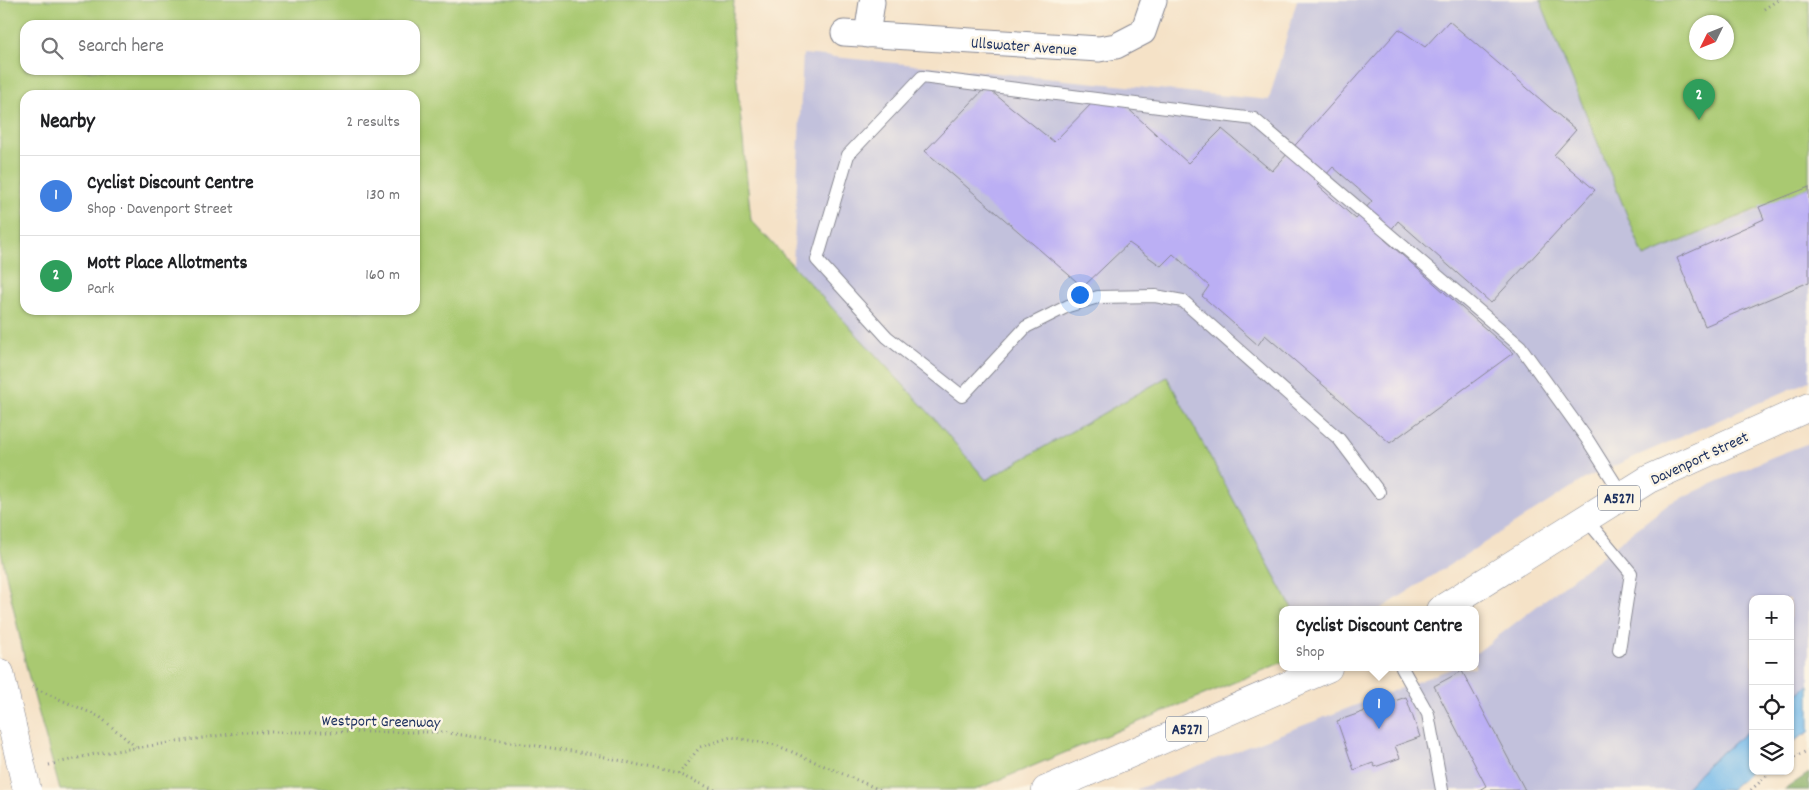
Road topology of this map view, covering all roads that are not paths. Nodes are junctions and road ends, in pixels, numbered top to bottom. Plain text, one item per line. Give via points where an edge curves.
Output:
1 (1154, 0) edge
2 (872, 2) dead end
3 (1809, 407) edge
4 (1379, 492) dead end
5 (1623, 496) junction
6 (1586, 519) junction
7 (1446, 606) edge
8 (1619, 650) dead end
9 (1321, 671) edge
10 (1404, 671) edge
11 (0, 673) edge
12 (27, 790) edge
13 (1046, 790) edge
14 (1442, 790) edge

1 - 2 street, Ullswater Avenue via 1143,32 1116,46 1099,49 855,34
3 - 5 main road, Davenport Street / A5271 via 1649,479
4 - 5 lane via 1339,439 1183,302 1155,296 1098,297 1068,306 1026,327 962,396 886,337 817,260 848,155 922,77 1254,119 1520,346
5 - 6 main road, Davenport Street / A5271
6 - 7 main road, Davenport Street / A5271
6 - 8 lane via 1631,573
9 - 13 main road, A5271
10 - 14 lane via 1428,714
11 - 12 main road, bridge

